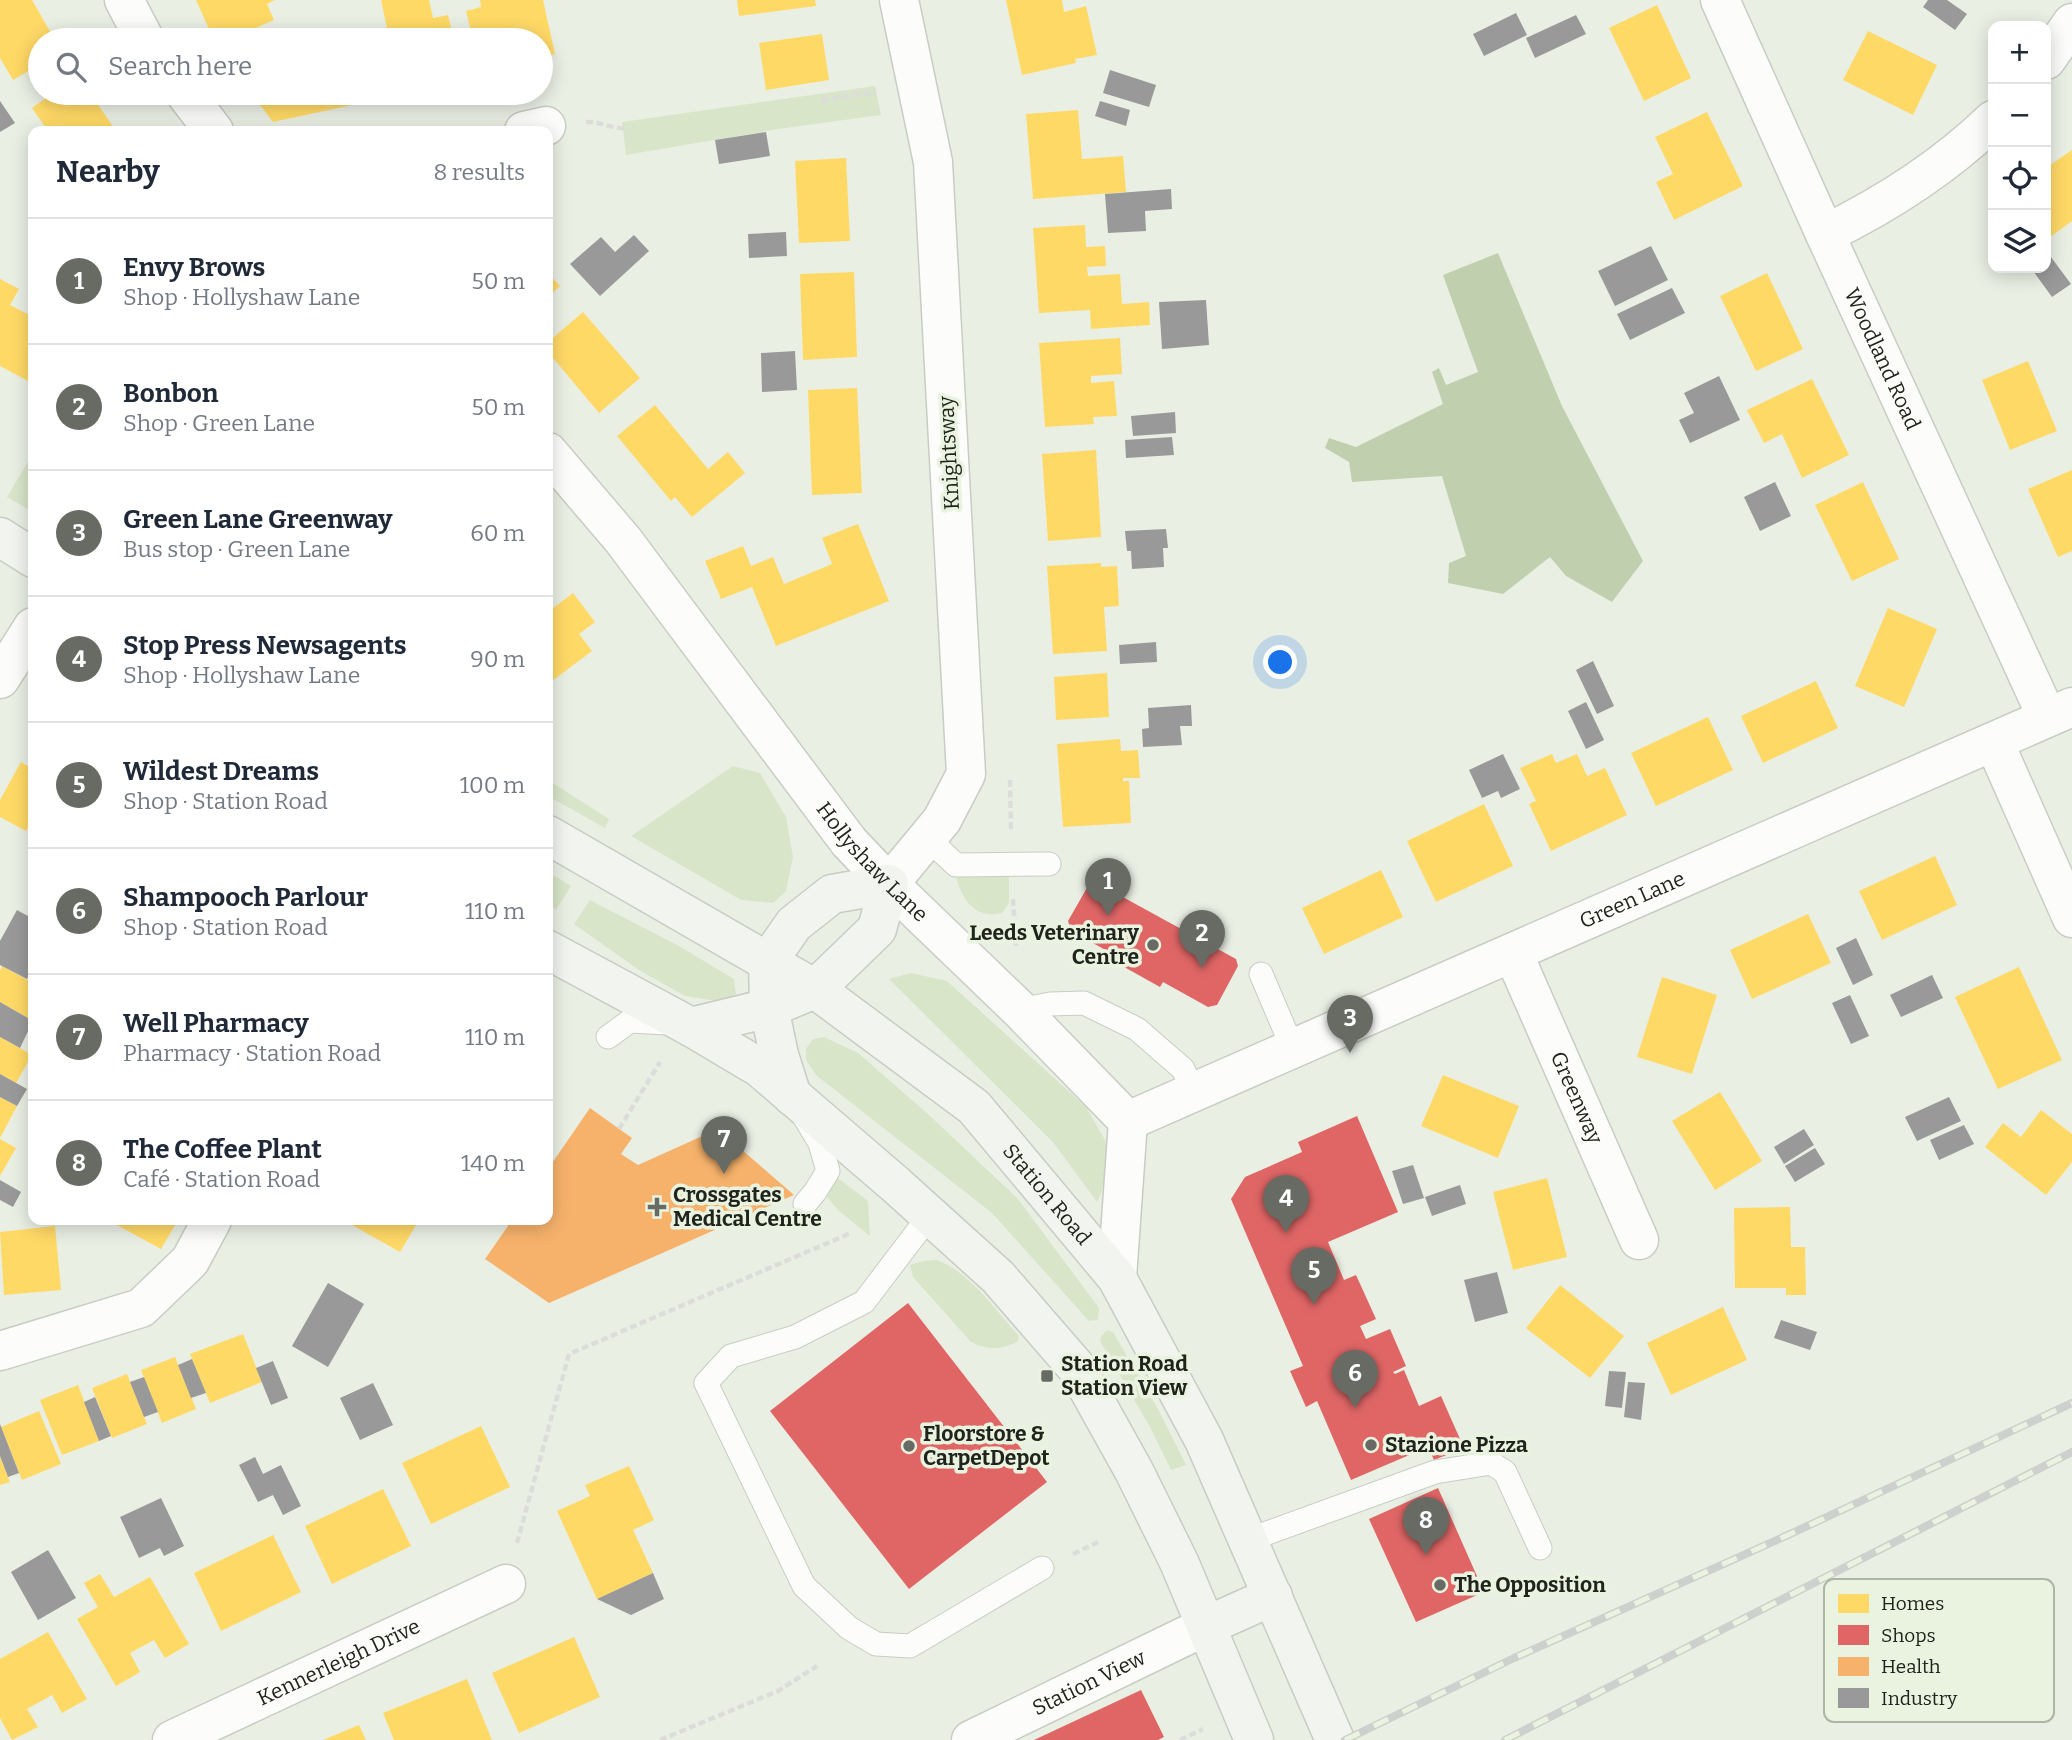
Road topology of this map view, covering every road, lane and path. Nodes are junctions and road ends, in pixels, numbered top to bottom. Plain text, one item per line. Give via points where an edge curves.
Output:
1 (124, 0) edge
2 (899, 0) edge
3 (1720, 0) edge
4 (2072, 23) edge
5 (139, 28) edge
6 (2051, 53) edge
7 (916, 82) junction
8 (822, 100) dead end
9 (194, 105) edge
10 (1988, 124) edge
11 (210, 126) edge
12 (1825, 234) junction
13 (553, 458) edge
14 (0, 537) edge
15 (28, 555) edge
16 (28, 635) edge
17 (0, 679) edge
18 (2059, 712) edge
19 (1994, 741) junction
20 (553, 838) edge
21 (927, 838) junction
22 (1049, 864) dead end
23 (889, 884) junction
24 (2072, 918) edge
25 (553, 953) edge
26 (1513, 953) junction
27 (768, 961) junction
28 (1261, 974) dead end
29 (815, 989) junction
30 (769, 1008) junction
31 (1020, 1010) junction
32 (691, 1027) junction
33 (608, 1037) dead end
34 (1293, 1049) junction
35 (660, 1062) dead end
36 (1194, 1093) junction
37 (792, 1096) junction
38 (1128, 1121) junction
39 (619, 1129) dead end
40 (805, 1203) dead end
41 (930, 1216) junction
42 (209, 1225) edge
43 (851, 1233) dead end
44 (1639, 1240) dead end
45 (1117, 1278) junction
46 (0, 1351) edge
47 (1248, 1540) junction
48 (1540, 1548) dead end
49 (1042, 1568) dead end
50 (506, 1584) joint
51 (1272, 1596) junction
52 (1206, 1626) junction
53 (817, 1666) dead end
54 (172, 1740) edge
55 (660, 1740) edge
56 (971, 1740) edge
57 (1254, 1740) edge
58 (1335, 1740) edge

1 - 5 street
2 - 7 street, Knightsway
3 - 12 street, Woodland Road
4 - 6 street
7 - 8 path
7 - 21 street, Knightsway via 933,162 966,774
9 - 11 street
10 - 12 street via 1911,187
12 - 18 street, Woodland Road
13 - 23 street, Hollyshaw Lane via 623,540 849,842
14 - 15 main road
16 - 17 street
18 - 19 street, Green Lane
19 - 24 street
19 - 26 street, Green Lane
20 - 27 main road, Station Road
21 - 22 lane via 956,865
21 - 23 street, Knightsway
23 - 27 main road via 832,894 794,924
23 - 29 main road via 877,929
23 - 31 street, Hollyshaw Lane
25 - 32 main road
26 - 34 street, Green Lane
26 - 44 street, Greenway
27 - 29 main road, Station Road
27 - 30 main road
28 - 34 lane
29 - 30 main road
29 - 45 main road, Station Road via 974,1107
30 - 32 main road
30 - 37 main road
31 - 36 lane via 1084,1003 1137,1029 1183,1069
31 - 38 street, Hollyshaw Lane
32 - 33 lane via 630,1021
32 - 37 main road via 760,1068
34 - 36 street, Green Lane
35 - 39 path
36 - 38 street, Green Lane
37 - 40 lane via 820,1143 828,1171
37 - 41 main road
38 - 45 street
41 - 49 lane via 864,1302 795,1337 731,1356 706,1383 804,1586 849,1628 876,1644 910,1646
41 - 52 main road via 999,1278 1076,1367 1134,1471
42 - 46 street via 190,1261 141,1308
43 - 50 path via 569,1354
45 - 47 main road, Station Road via 1204,1440
47 - 48 lane via 1436,1472 1491,1463 1505,1472
47 - 51 main road, Station Road
50 - 54 street, Kennerleigh Drive
51 - 52 main road
51 - 58 main road, Station Road
52 - 56 street, Station View
52 - 57 main road
53 - 55 path via 778,1691

